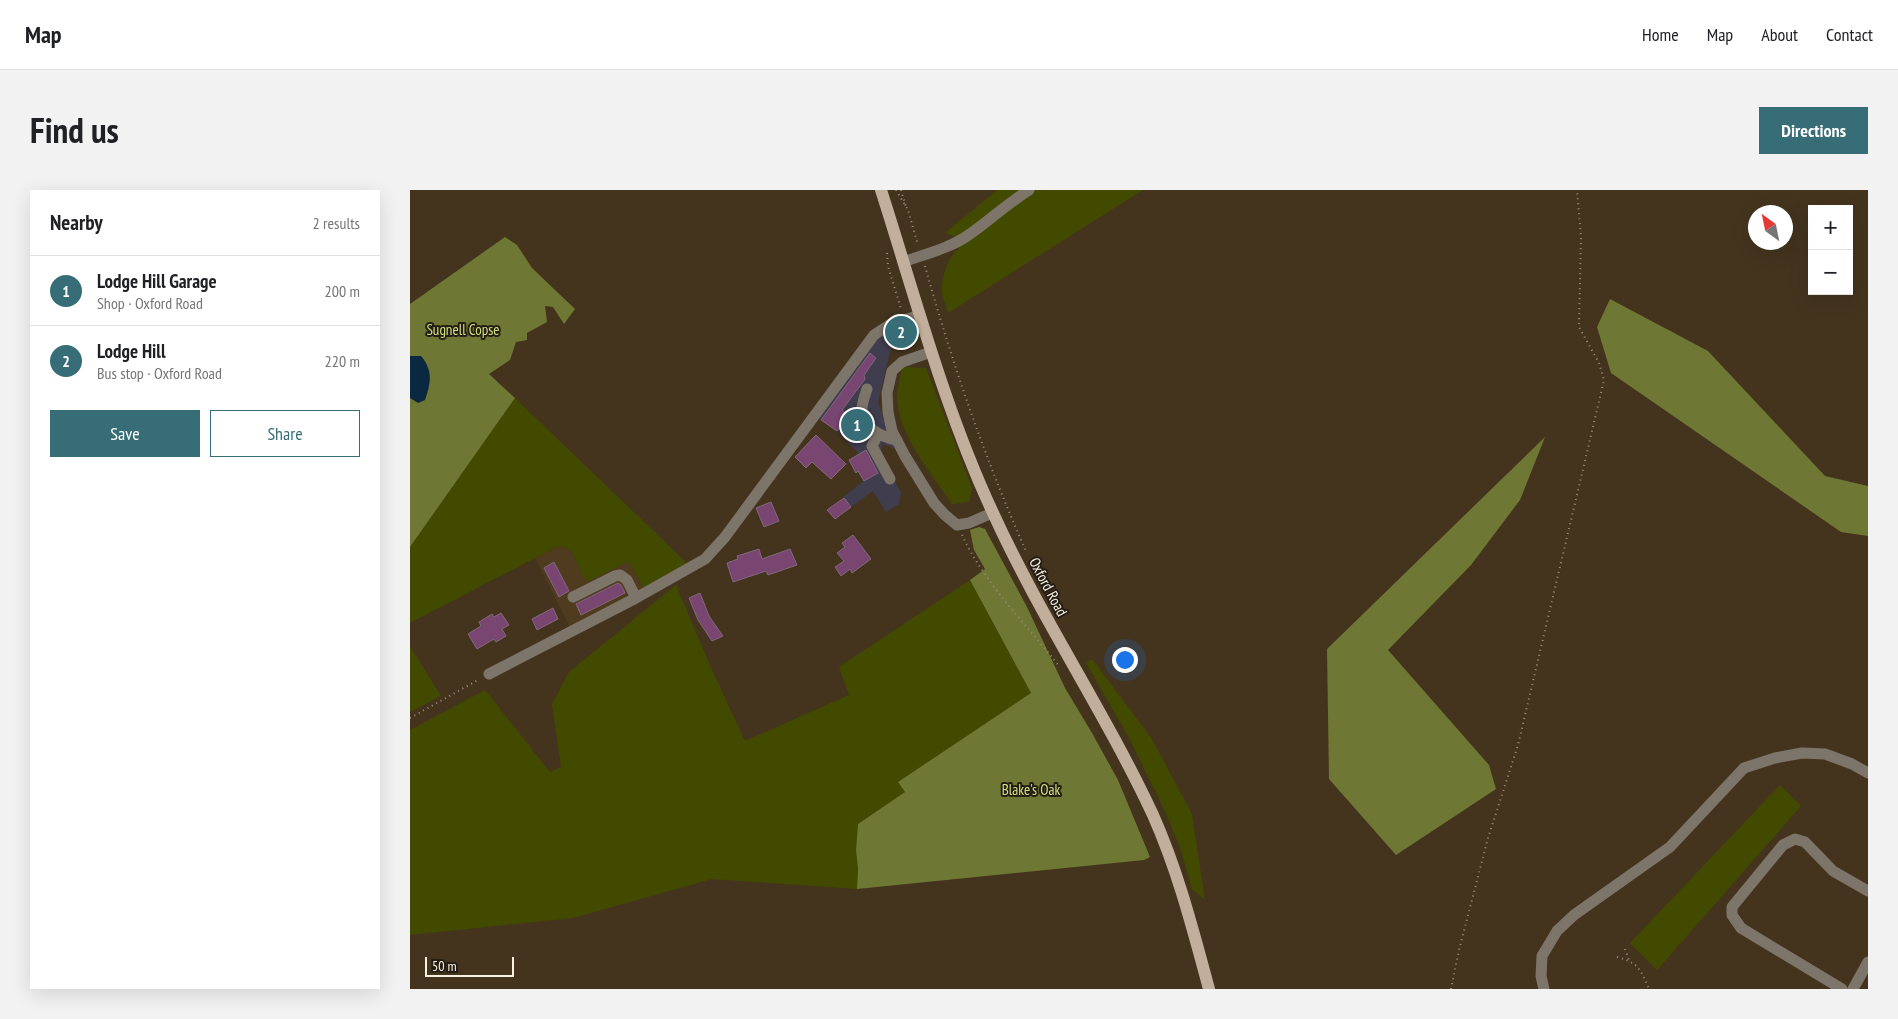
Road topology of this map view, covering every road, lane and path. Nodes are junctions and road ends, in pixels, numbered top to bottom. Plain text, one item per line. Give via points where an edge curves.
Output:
1 (882, 190) edge
2 (896, 190) edge
3 (901, 190) edge
4 (1029, 190) edge
5 (1577, 190) edge
6 (908, 210) junction
7 (886, 246) dead end
8 (921, 256) junction
9 (903, 262) junction
10 (903, 314) junction
11 (920, 315) junction
12 (931, 352) junction
13 (916, 357) junction
14 (867, 389) dead end
15 (878, 434) junction
16 (897, 440) junction
17 (890, 479) dead end
18 (992, 512) junction
19 (957, 525) junction
20 (1029, 558) dead end
21 (573, 598) dead end
22 (636, 598) junction
23 (1063, 671) dead end
24 (489, 674) joint
25 (410, 718) edge
26 (1868, 773) edge
27 (1868, 891) edge
28 (1625, 949) dead end
29 (1617, 957) dead end
30 (1629, 960) junction
31 (1867, 965) edge
32 (1209, 989) edge
33 (1451, 989) edge
34 (1544, 989) edge
35 (1650, 989) edge
36 (1842, 989) edge
37 (1853, 989) edge

1 - 9 main road, Oxford Road
2 - 6 path
3 - 6 path
4 - 8 street via 970,234
5 - 33 path via 1581,237 1579,327 1599,363 1604,380 1518,745 1488,838
6 - 8 path
7 - 10 path via 888,266
8 - 9 street
8 - 20 path via 946,343 1006,506
9 - 11 main road, Oxford Road
10 - 11 street
10 - 13 path
10 - 22 street via 874,336 705,560
11 - 12 main road, Oxford Road
12 - 13 street
12 - 18 main road, Oxford Road
13 - 16 street via 902,362 892,371 888,385 888,412
14 - 15 street via 863,416
15 - 16 street
15 - 17 street via 872,446
16 - 19 street via 934,503
18 - 19 street
18 - 32 main road, Oxford Road via 1022,574 1154,817 1182,891
19 - 23 path via 970,554
21 - 22 street via 620,575 627,580
22 - 24 street
24 - 25 path
26 - 34 street via 1825,754 1802,752 1744,768 1670,847 1556,931 1542,956
27 - 36 street via 1833,870 1805,842 1795,839 1783,845 1732,907 1732,914 1741,928
28 - 30 path
29 - 30 path
30 - 35 path via 1641,970
31 - 37 street

